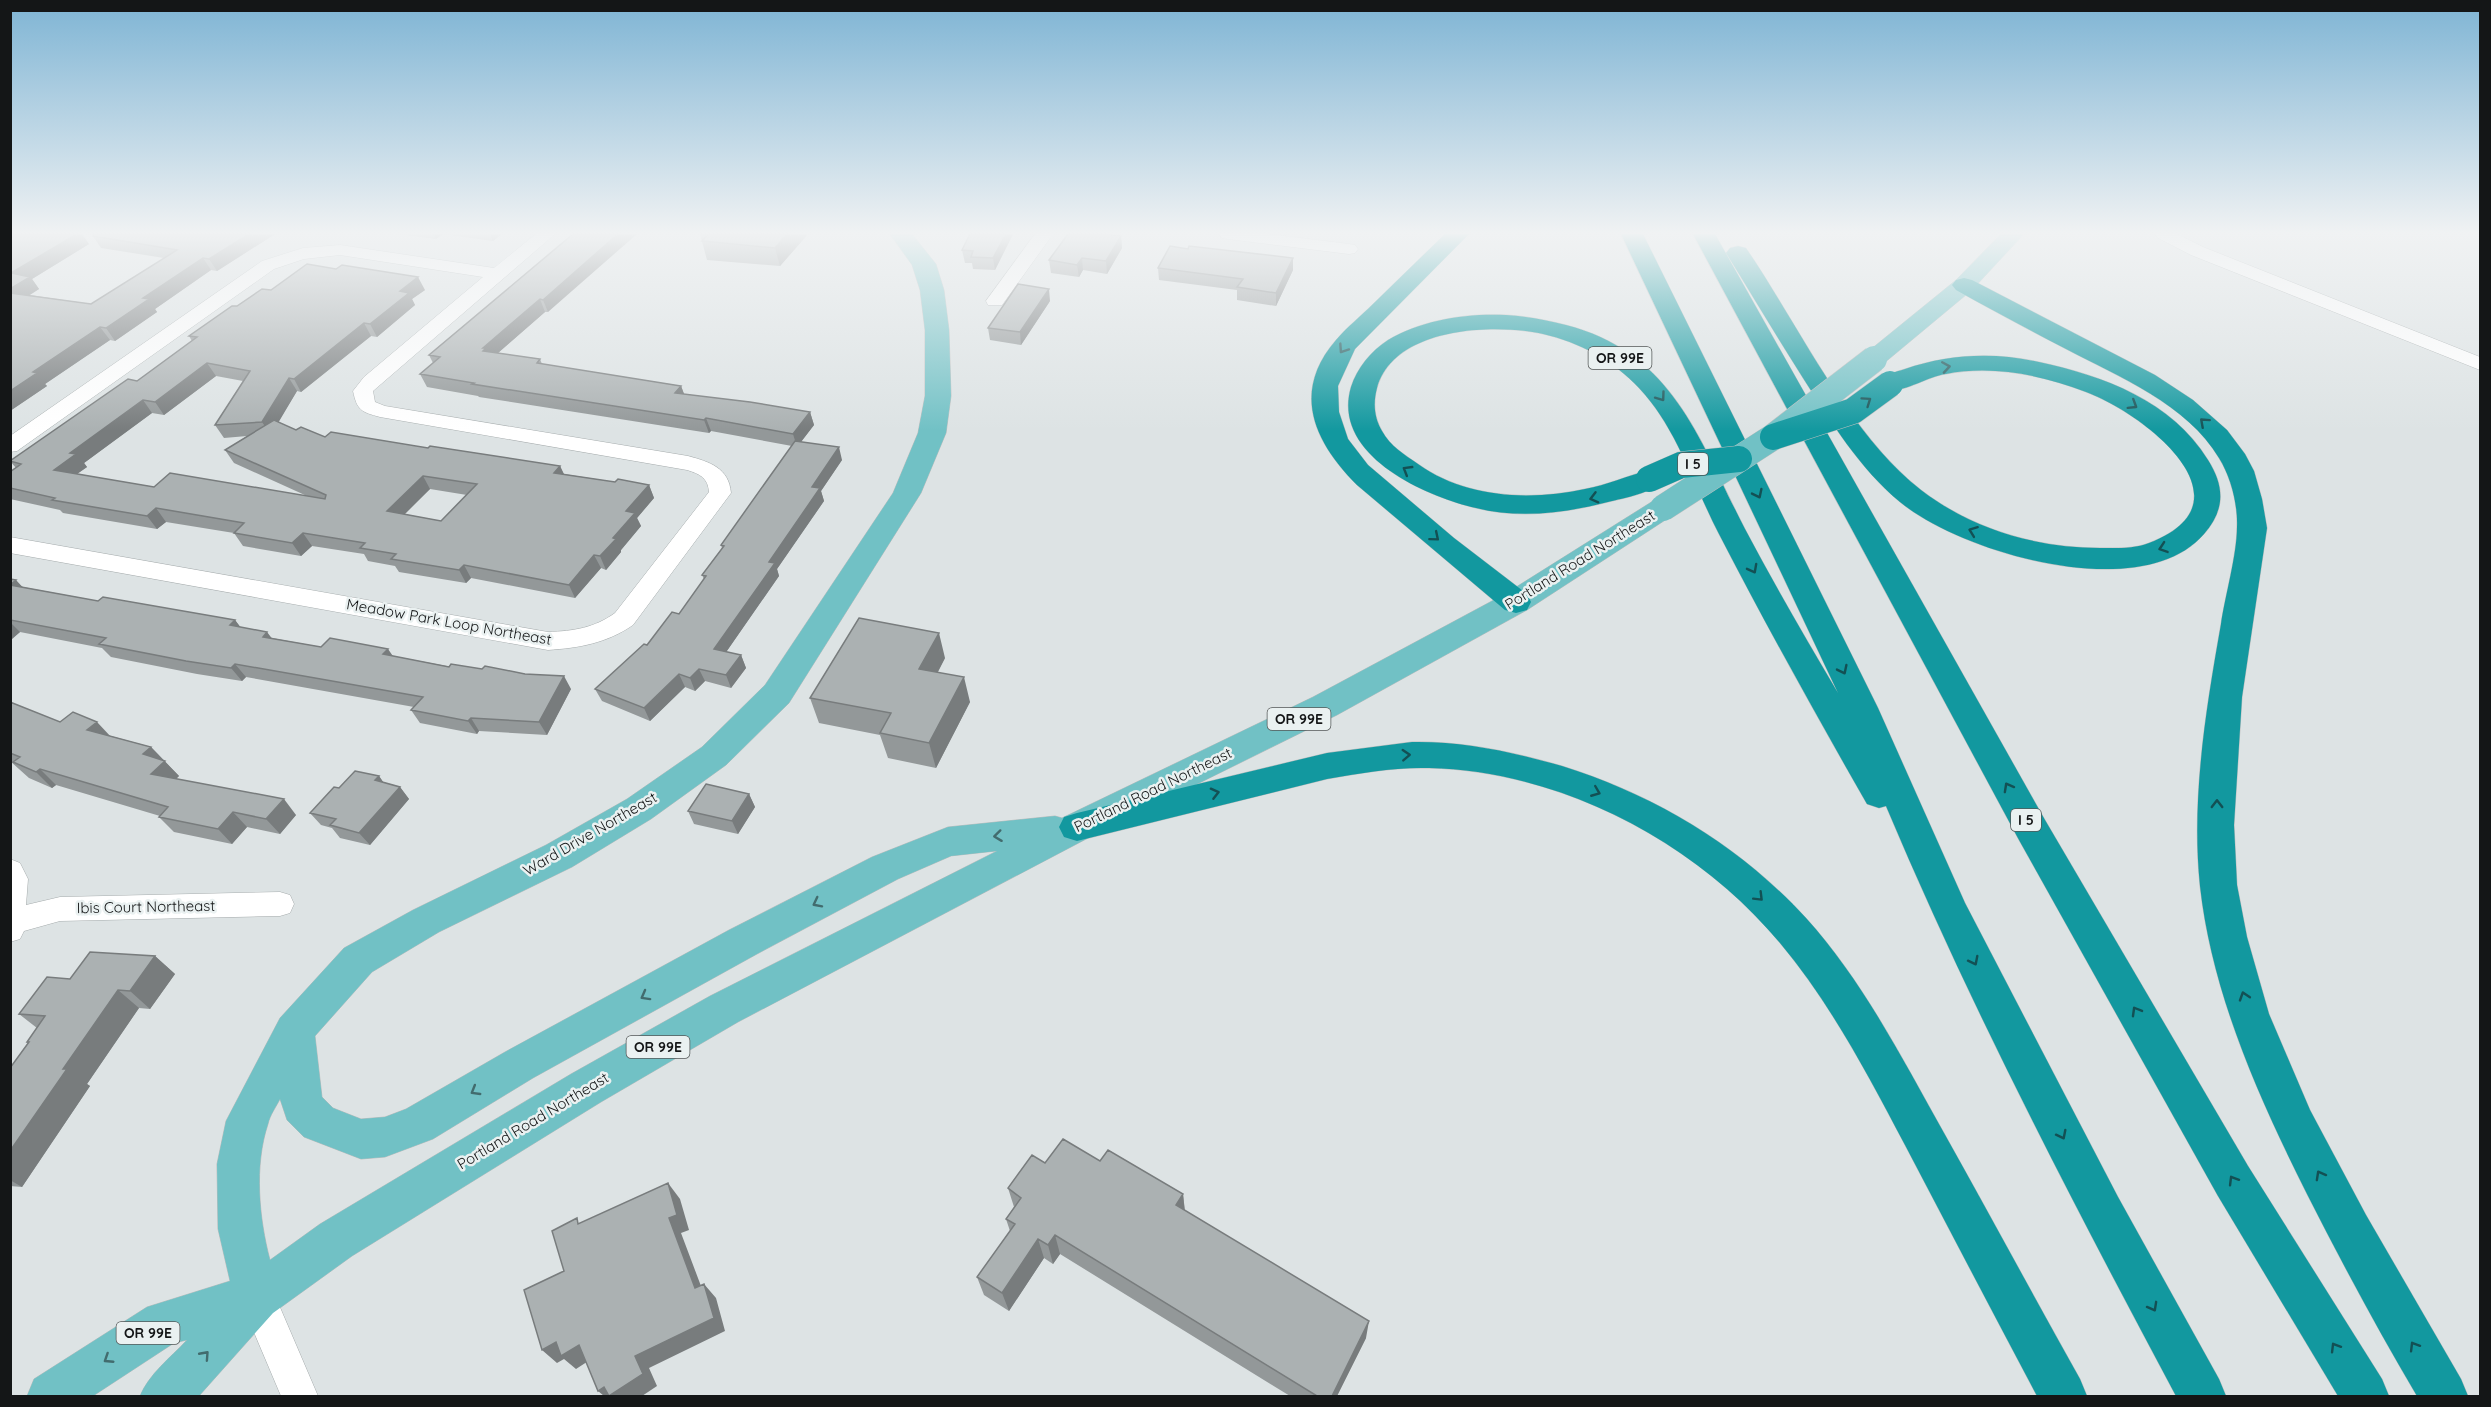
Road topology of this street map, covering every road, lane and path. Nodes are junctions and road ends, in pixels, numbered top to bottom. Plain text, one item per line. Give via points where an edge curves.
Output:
1 (219, 300) edge
2 (468, 300) edge
3 (933, 300) edge
4 (1391, 300) edge
5 (1664, 300) edge
6 (1740, 300) edge
7 (1767, 300) edge
8 (1946, 300) edge
9 (1991, 300) edge
10 (2319, 300) edge
11 (2481, 364) edge
12 (1840, 415) edge
13 (1840, 415) edge
14 (1840, 415) edge
15 (1840, 415) edge
16 (1773, 437) junction
17 (10, 446) edge
18 (1738, 459) junction
19 (1649, 479) joint
20 (10, 545) edge
21 (1516, 602) junction
22 (1077, 827) junction
23 (10, 871) edge
24 (280, 904) dead end
25 (1948, 908) junction
26 (11, 924) edge
27 (294, 1031) junction
28 (257, 1297) junction
29 (51, 1396) edge
30 (164, 1396) edge
31 (300, 1396) edge
32 (2063, 1396) edge
33 (2202, 1396) edge
34 (2365, 1396) edge
35 (2444, 1396) edge

1 - 17 street
2 - 20 street, Meadow Park Loop Northeast via 371,381 363,391 366,405 380,411 687,463 716,474 720,482 720,494 624,619 612,628 595,636 548,641
3 - 27 main road, Ward Drive Northeast via 938,396 932,433 907,493 777,694 714,756 639,809 559,856 426,921 358,960
4 -> 21 highway via 1345,345 1332,367 1324,398 1336,443 1369,481
5 -> 25 highway via 1861,708
34 -> 6 highway, I 5 via 2233,1181 2032,830
15 -> 7 highway, bridge
8 - 16 main road, Portland Road Northeast / OR 99E, bridge
35 -> 9 highway via 2307,1152 2258,1040 2233,959 2217,869 2218,754 2252,528 2239,468 2208,425 2173,398
10 - 11 street
16 -> 12 highway, bridge
13 -> 14 highway, bridge via 1852,411 1890,384 1933,369 1978,363 2042,370 2118,396 2155,419 2186,447 2202,471 2208,501 2195,527 2170,546 2128,558 2088,559 2042,553 1988,537 1928,509 1853,436
16 - 18 main road, Portland Road Northeast / OR 99E, bridge
18 - 19 highway, I 5, bridge via 1681,465
18 - 21 main road, Portland Road Northeast / OR 99E, bridge
19 -> 25 highway, OR 99E via 1598,496 1557,504 1501,504 1474,499 1436,486 1400,466 1377,446 1364,424 1360,400 1364,382 1382,355 1402,342 1446,327 1486,322 1566,333 1612,353 1632,367 1661,397 1676,422 1824,701
21 - 22 main road, Portland Road Northeast / OR 99E via 1325,706
22 -> 27 main road via 948,842 885,868 733,947 418,1125 385,1137 361,1139 341,1133 319,1123 302,1106
22 - 28 main road, Portland Road Northeast / OR 99E via 724,1009 586,1088 336,1240
22 -> 32 highway via 1344,762 1416,755 1511,766 1562,779 1639,811 1714,858 1750,888 1818,962 1875,1049
23 - 26 street via 14,879
24 - 26 street, Ibis Court Northeast via 60,909
25 -> 33 highway via 2102,1212
27 - 28 main road, Ward Drive Northeast via 247,1121 239,1164 240,1229
28 -> 29 main road, Portland Road Northeast / OR 99E via 163,1323
30 -> 28 main road, Portland Road Northeast / OR 99E
28 - 31 street

